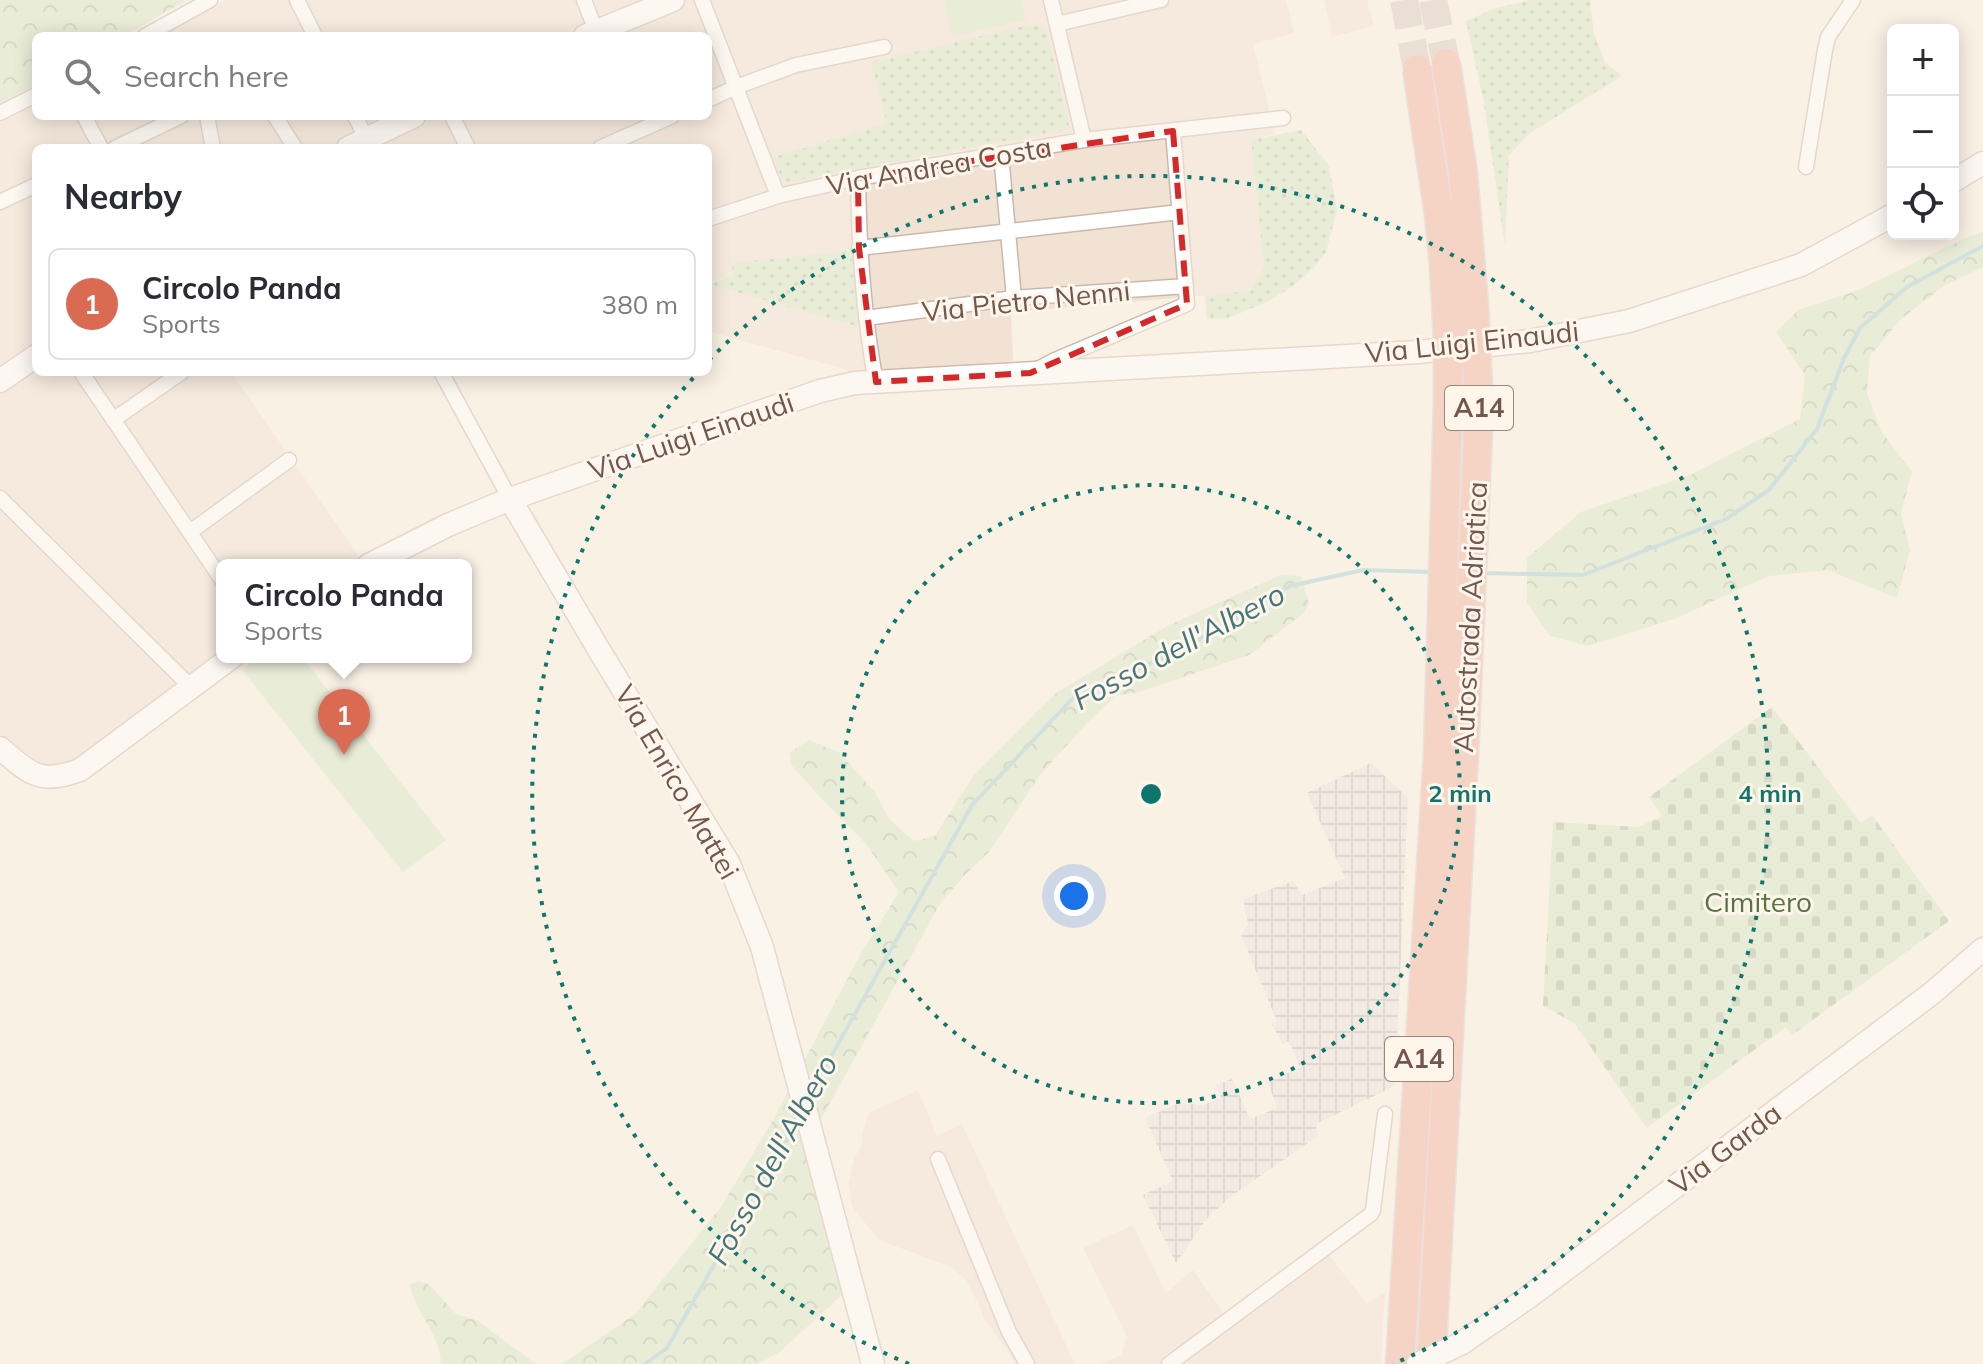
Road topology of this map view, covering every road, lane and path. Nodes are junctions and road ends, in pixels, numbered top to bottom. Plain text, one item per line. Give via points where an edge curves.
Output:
1 (210, 0) edge
2 (297, 0) edge
3 (584, 0) edge
4 (673, 0) edge
5 (702, 0) edge
6 (1051, 0) edge
7 (1161, 0) edge
8 (1853, 0) edge
9 (1057, 24) junction
10 (165, 31) edge
11 (313, 32) edge
12 (591, 32) edge
13 (593, 32) edge
14 (884, 47) dead end
15 (1446, 63) tunnel mouth
16 (1417, 69) tunnel mouth
17 (736, 87) junction
18 (32, 97) edge
19 (712, 98) edge
20 (0, 113) edge
21 (1283, 118) dead end
22 (86, 120) edge
23 (173, 120) edge
24 (208, 120) edge
25 (278, 120) edge
26 (355, 120) edge
27 (406, 120) edge
28 (454, 120) edge
29 (663, 120) edge
30 (1173, 131) junction
31 (1084, 140) junction
32 (357, 143) edge
33 (99, 144) edge
34 (123, 144) edge
35 (212, 144) edge
36 (292, 144) edge
37 (466, 144) edge
38 (609, 144) edge
39 (1001, 154) junction
40 (1983, 163) edge
41 (1806, 167) dead end
42 (1959, 177) edge
43 (858, 178) junction
44 (32, 187) edge
45 (778, 196) junction
46 (0, 202) edge
47 (1180, 212) junction
48 (712, 218) edge
49 (1887, 218) edge
50 (1008, 230) junction
51 (859, 248) junction
52 (1186, 286) junction
53 (1014, 298) junction
54 (866, 318) junction
55 (32, 359) edge
56 (1030, 373) junction
57 (84, 376) edge
58 (176, 376) edge
59 (443, 376) edge
60 (0, 381) edge
61 (876, 382) junction
62 (113, 420) junction
63 (289, 460) dead end
64 (0, 498) edge
65 (510, 499) junction
66 (190, 532) junction
67 (381, 559) edge
68 (216, 571) edge
69 (224, 663) edge
70 (191, 687) junction
71 (0, 748) edge
72 (1451, 755) junction
73 (1983, 949) edge
74 (1385, 1114) dead end
75 (938, 1159) dead end
76 (873, 1364) edge
77 (1027, 1364) edge
78 (1169, 1364) edge
79 (1400, 1364) edge
80 (1418, 1364) edge
81 (1431, 1364) edge

1 - 10 street
2 - 11 street
3 - 12 street
4 - 13 street
5 - 17 street
6 - 9 street
7 - 9 street
8 - 41 street via 1828,37
9 - 31 street
14 - 17 street via 796,65
15 - 72 highway, Autostrada Adriatica / A14, bridge via 1463,173 1479,408
16 - 72 highway, Autostrada Adriatica / A14, bridge via 1439,215 1448,340
17 - 19 street
17 - 45 street
18 - 20 street
21 - 30 street, Via Andrea Costa
22 - 33 street
23 - 34 street
24 - 35 street
25 - 36 street
26 - 32 street
27 - 32 street
28 - 37 street
29 - 38 street
30 - 31 street, Via Andrea Costa
30 - 47 street
31 - 39 street, Via Andrea Costa
39 - 43 street, Via Andrea Costa
39 - 50 street
40 - 42 street
43 - 45 street, Via Andrea Costa
43 - 51 street
44 - 46 street
45 - 48 street, Via Andrea Costa
47 - 50 street
47 - 52 street
49 - 56 street, Via Luigi Einaudi via 1801,265 1629,321 1530,341
50 - 51 street
50 - 53 street
51 - 54 street
52 - 53 street, Via Pietro Nenni
52 - 56 street, Via Luigi Einaudi via 1187,304
53 - 54 street, Via Pietro Nenni
54 - 61 street
55 - 60 street
56 - 61 street, Via Luigi Einaudi
57 - 62 street
58 - 62 street
59 - 65 street, Via Enrico Mattei
61 - 65 street, Via Luigi Einaudi via 820,391
62 - 66 street
63 - 66 street
64 - 70 street
65 - 67 street, Via Luigi Einaudi
65 - 76 street, Via Enrico Mattei via 729,864 762,947
66 - 68 street
69 - 70 street
70 - 71 street via 65,776 27,771
72 - 79 highway, Autostrada Adriatica / A14
72 - 81 highway, Autostrada Adriatica / A14
73 - 80 street, Via Garda, bridge via 1530,1296 1462,1343
74 - 78 street via 1371,1214
75 - 77 street

